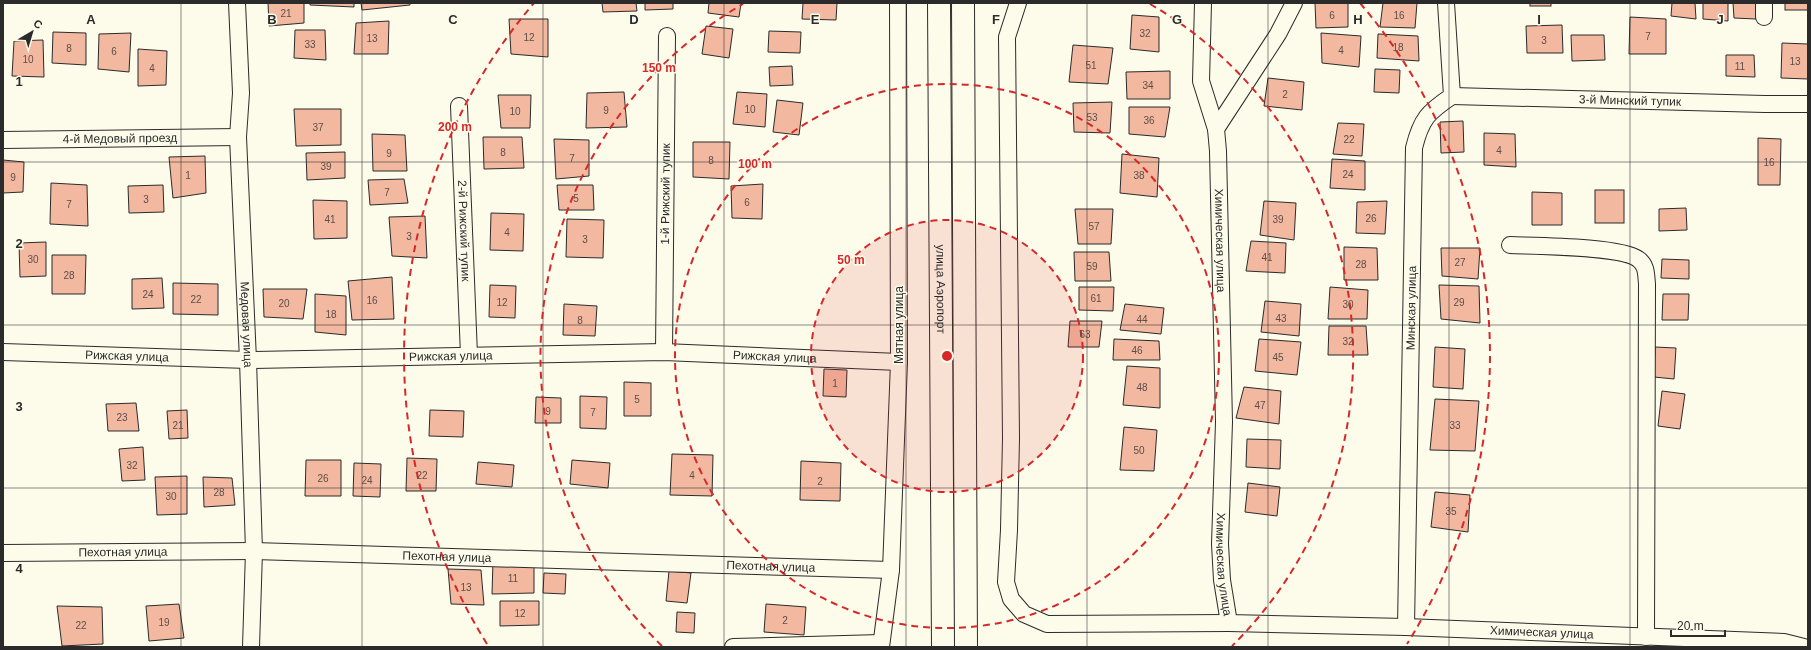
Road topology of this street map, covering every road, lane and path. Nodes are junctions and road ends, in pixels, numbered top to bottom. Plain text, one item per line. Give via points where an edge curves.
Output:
1 (237, 3) edge
2 (898, 3) edge
3 (938, 3) edge
4 (963, 3) edge
5 (1018, 3) edge
6 (1203, 3) edge
7 (1294, 3) edge
8 (1446, 3) edge
9 (667, 36) dead end
10 (1452, 96) junction
11 (1808, 104) edge
12 (459, 106) dead end
13 (1216, 129) junction
14 (238, 137) junction
15 (3, 140) edge
16 (1510, 245) dead end
17 (3, 352) edge
18 (664, 352) junction
19 (469, 355) junction
20 (248, 360) junction
21 (899, 362) junction
22 (254, 551) junction
23 (3, 553) edge
24 (891, 570) junction
25 (1229, 622) junction
26 (1406, 627) junction
27 (1646, 637) junction
28 (881, 645) edge
29 (251, 647) edge
30 (733, 647) edge
31 (944, 647) edge
32 (966, 647) edge
33 (1804, 647) edge

1 - 14 street, Медовая улица via 241,93
2 - 21 street, Мятная улица
3 - 31 main road, улица Аэропорт
4 - 32 main road, улица Аэропорт
5 - 25 street via 1007,37 1011,438 1006,582 1011,599 1024,614 1047,624
6 - 13 street, Химическая улица via 1201,81
7 - 13 street via 1278,34
8 - 10 street
9 - 18 street, 1-й Рижский тупик
10 - 11 street, 3-й Минский тупик
10 - 26 street, Минская улица via 1434,108 1419,128 1414,148
12 - 19 street, 2-й Рижский тупик
13 - 25 street, Химическая улица via 1224,422 1220,544 1222,580
14 - 15 street, 4-й Медовый проезд
14 - 20 street, Медовая улица
16 - 27 street via 1620,251 1638,259 1646,268
17 - 20 street, Рижская улица
18 - 19 street, Рижская улица
18 - 21 street, Рижская улица
19 - 20 street, Рижская улица
20 - 22 street, Медовая улица
21 - 24 street, Мятная улица
22 - 23 street, Пехотная улица
22 - 24 street, Пехотная улица
22 - 29 street, Медовая улица
24 - 28 street, Мятная улица
25 - 26 street, Химическая улица
26 - 27 street, Химическая улица
27 - 33 street, Химическая улица via 1784,642
28 - 30 street

